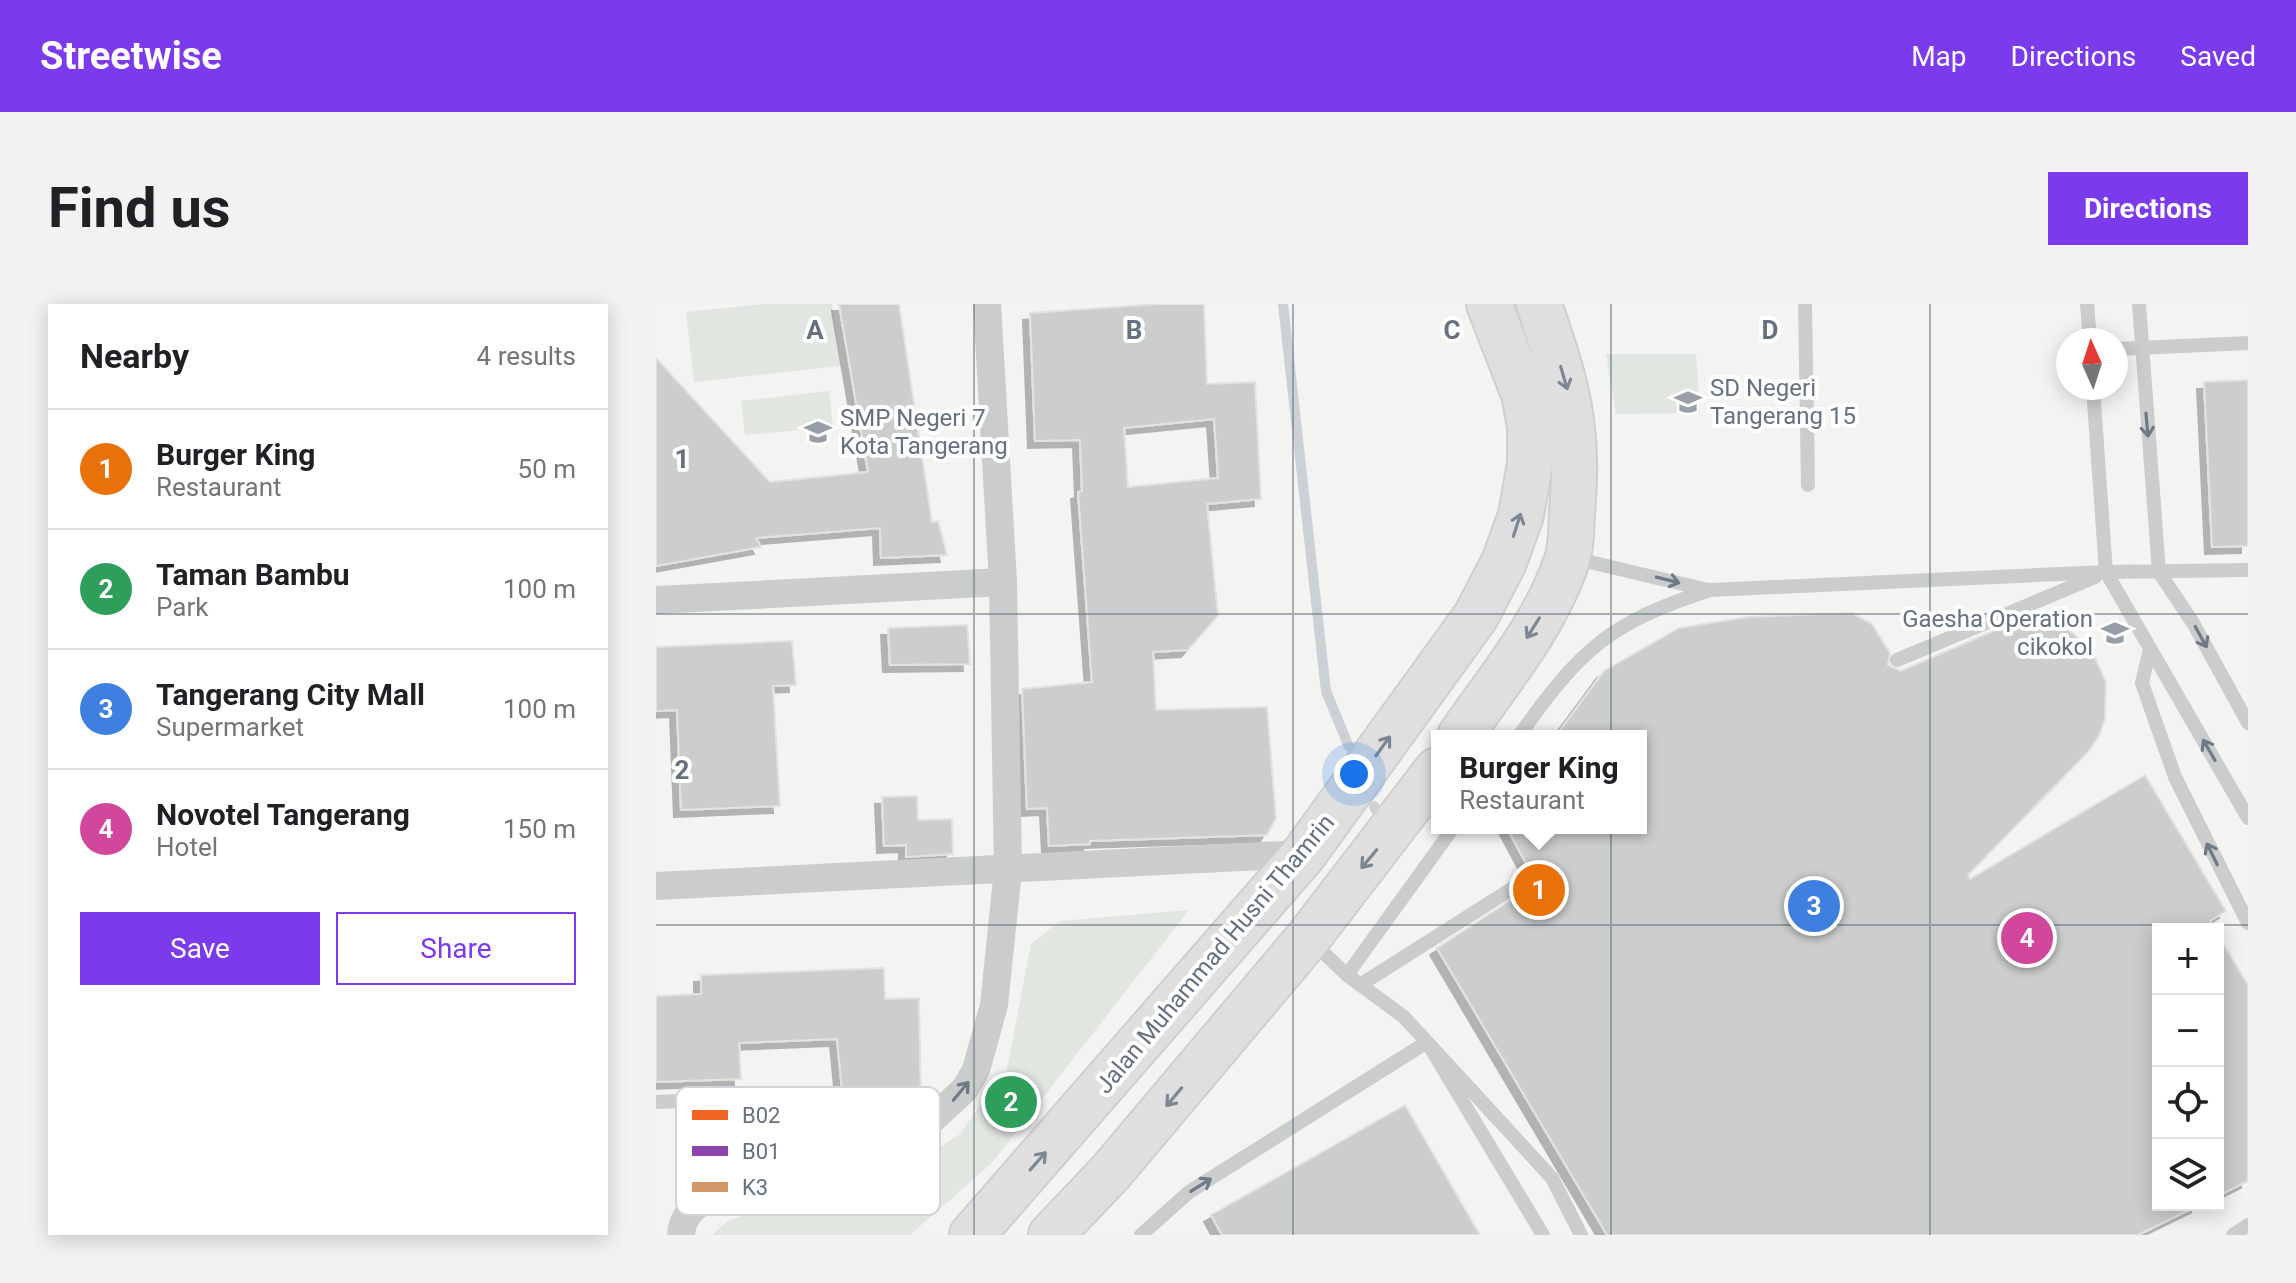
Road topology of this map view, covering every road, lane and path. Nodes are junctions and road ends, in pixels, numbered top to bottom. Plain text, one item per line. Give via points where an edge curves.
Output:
1 (987, 304) edge
2 (1489, 304) edge
3 (1539, 304) edge
4 (1805, 304) edge
5 (2087, 304) edge
6 (2139, 304) edge
7 (2089, 328) edge
8 (2248, 343) edge
9 (2141, 347) junction
10 (2128, 348) edge
11 (2094, 400) edge
12 (1808, 485) dead end
13 (1569, 557) junction
14 (2248, 570) edge
15 (2106, 572) junction
16 (2159, 572) junction
17 (1003, 582) junction
18 (1710, 590) junction
19 (656, 600) edge
20 (2150, 649) junction
21 (1897, 660) dead end
22 (2248, 723) edge
23 (1464, 730) edge
24 (1523, 730) edge
25 (1431, 778) edge
26 (2248, 818) edge
27 (1449, 834) edge
28 (1304, 854) junction
29 (1008, 870) junction
30 (1532, 876) dead end
31 (656, 886) edge
32 (2248, 923) edge
33 (1308, 938) junction
34 (1347, 975) junction
35 (1360, 985) junction
36 (1427, 1042) junction
37 (676, 1101) edge
38 (656, 1102) edge
39 (940, 1112) edge
40 (688, 1215) edge
41 (995, 1221) edge
42 (2248, 1225) edge
43 (681, 1235) edge
44 (1049, 1235) edge
45 (1141, 1235) edge
46 (1543, 1235) edge
47 (1581, 1235) edge
48 (2233, 1235) edge

1 - 17 street
28 -> 2 main road, Jalan Muhammad Husni Thamrin via 1476,616 1521,515 1530,426 1524,394
3 -> 13 main road via 1566,382 1574,425
4 - 12 lane
5 - 7 lane
6 - 9 lane
8 - 9 lane
9 - 10 lane
9 -> 16 lane
11 - 15 lane
13 -> 18 lane
13 -> 23 main road via 1539,619
14 - 16 lane
15 - 16 lane
15 - 18 lane
15 - 20 lane
15 - 21 lane
16 -> 22 lane
17 - 19 street
17 - 29 street
18 - 24 lane via 1654,609 1600,640 1561,677
26 -> 20 lane
32 -> 20 lane via 2170,763 2142,683
25 -> 33 main road
27 - 34 lane
28 - 29 street
41 -> 28 main road, Jalan Muhammad Husni Thamrin
29 - 31 street
39 -> 29 street via 976,1070 994,1005
30 - 35 lane
33 - 34 lane
33 -> 44 main road via 1110,1173
34 - 35 lane
35 - 36 lane via 1404,1017
45 -> 36 lane via 1189,1192
36 - 46 lane
36 - 47 lane via 1552,1178
37 - 38 lane
40 - 43 street
41 - 44 main road via 1013,1221
42 - 48 lane

